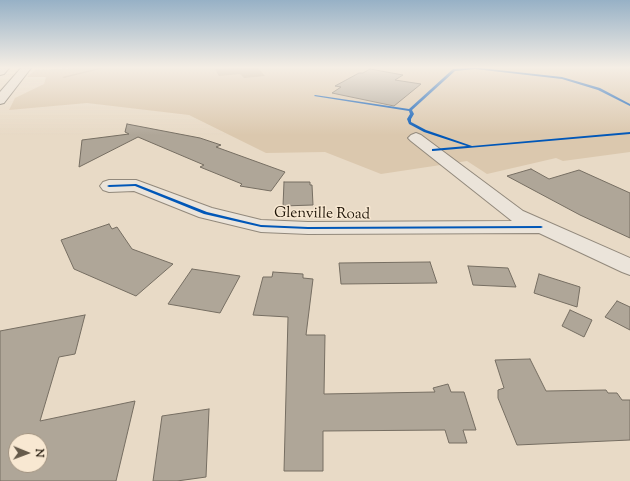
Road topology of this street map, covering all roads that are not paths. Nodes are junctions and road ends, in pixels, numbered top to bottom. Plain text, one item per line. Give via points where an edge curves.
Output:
1 (8, 90) edge
2 (0, 100) edge
3 (416, 138) dead end
4 (109, 186) dead end
5 (541, 227) junction
6 (630, 267) edge

1 - 2 main road
3 - 5 street via 516,215
4 - 5 street, Glenville Road via 136,185 206,213 261,226
5 - 6 street

